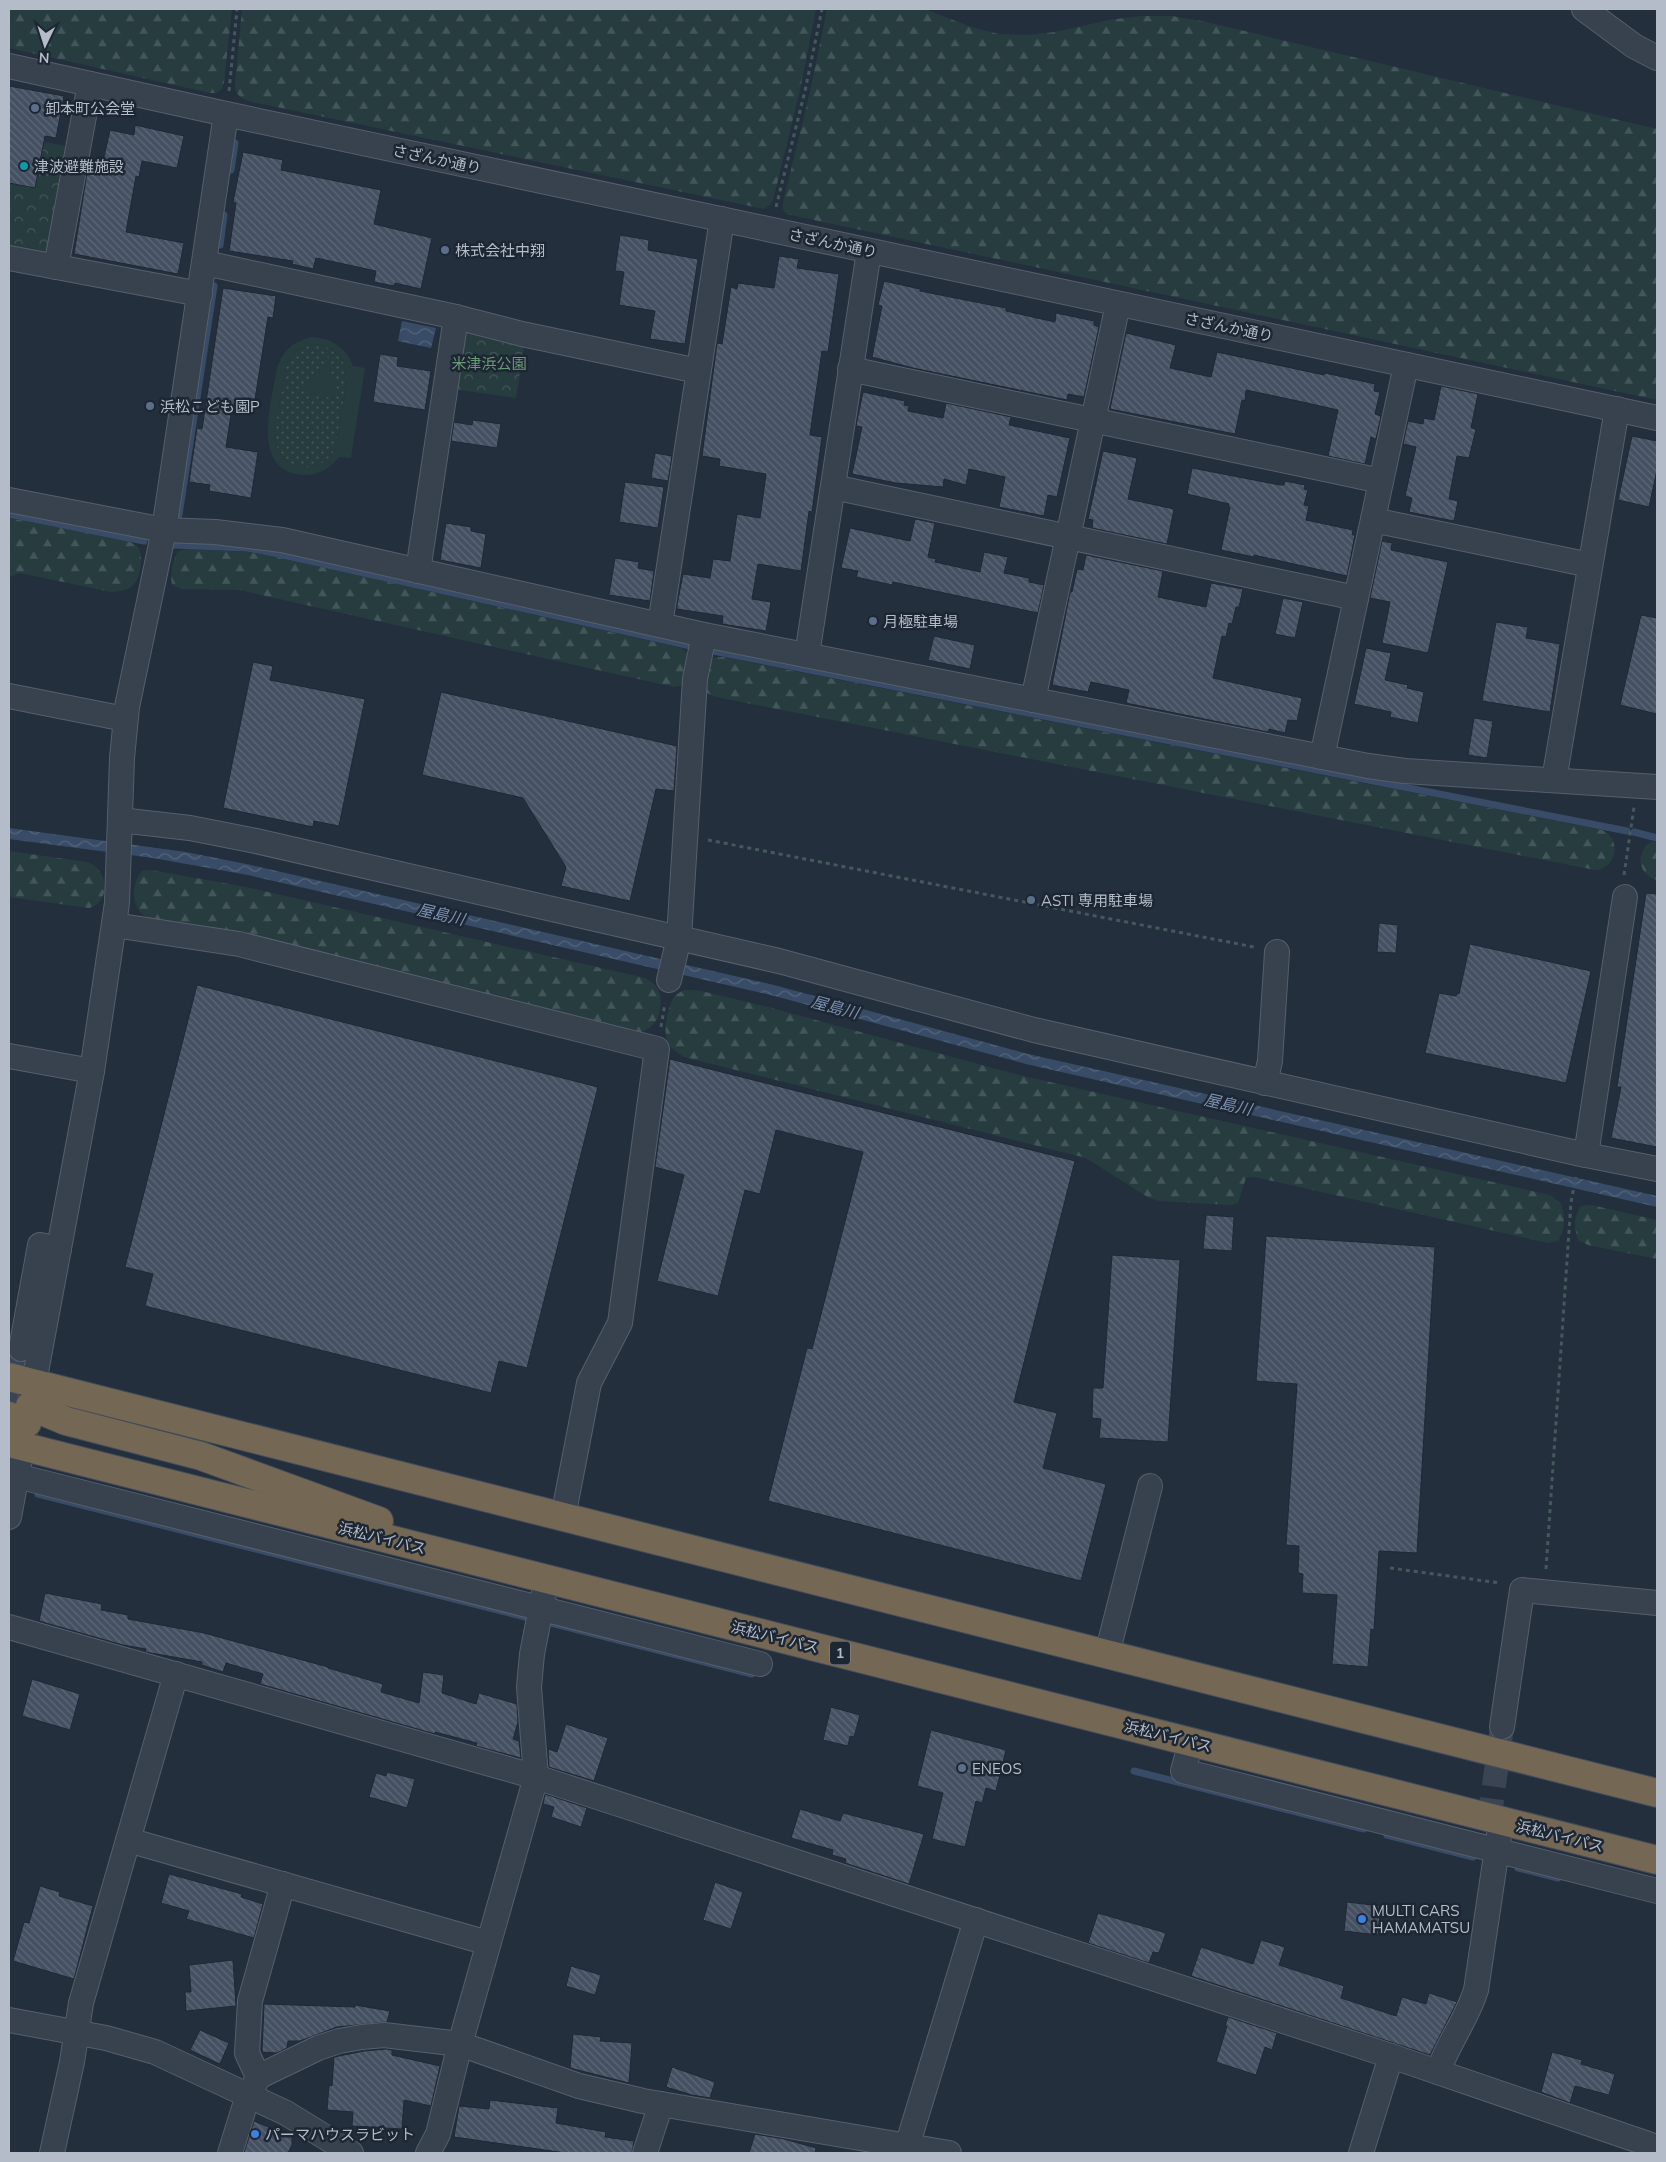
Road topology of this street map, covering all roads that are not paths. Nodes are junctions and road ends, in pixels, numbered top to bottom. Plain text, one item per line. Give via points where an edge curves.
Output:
1 (1584, 9) edge
2 (1657, 58) edge
3 (9, 66) edge
4 (90, 84) junction
5 (226, 114) junction
6 (722, 219) junction
7 (869, 251) junction
8 (9, 258) edge
9 (205, 263) junction
10 (56, 267) junction
11 (200, 294) junction
12 (1118, 304) junction
13 (456, 316) junction
14 (1406, 365) junction
15 (850, 369) junction
16 (698, 371) junction
17 (1617, 409) junction
18 (1657, 418) edge
19 (1093, 420) junction
20 (1381, 481) junction
21 (833, 487) junction
22 (9, 500) edge
23 (1373, 520) junction
24 (164, 530) junction
25 (1068, 537) junction
26 (1590, 565) junction
27 (418, 570) junction
28 (1356, 598) junction
29 (660, 625) junction
30 (704, 635) junction
31 (808, 656) junction
32 (9, 696) edge
33 (1033, 700) junction
34 (125, 719) junction
35 (1322, 757) junction
36 (1554, 780) junction
37 (1657, 787) edge
38 (119, 826) junction
39 (1625, 898) road end
40 (114, 925) junction
41 (677, 945) junction
42 (1277, 952) road end
43 (669, 980) road end
44 (9, 1056) edge
45 (92, 1071) junction
46 (1265, 1083) junction
47 (1582, 1162) junction
48 (1657, 1170) edge
49 (59, 1249) junction
50 (21, 1348) tunnel mouth
51 (20, 1413) edge
52 (17, 1476) junction
53 (1150, 1486) dead end
54 (9, 1517) edge
55 (563, 1517) junction
56 (480, 1562) junction
57 (547, 1579) junction
58 (1533, 1591) junction
59 (1657, 1603) edge
60 (540, 1608) junction
61 (9, 1627) edge
62 (1107, 1654) junction
63 (760, 1664) dead end
64 (176, 1674) junction
65 (1502, 1727) tunnel mouth
66 (1191, 1742) junction
67 (1509, 1756) junction
68 (536, 1777) junction
69 (1657, 1793) edge
70 (1415, 1799) junction
71 (1501, 1821) junction
72 (1408, 1828) junction
73 (128, 1840) junction
74 (1490, 1854) junction
75 (1657, 1860) edge
76 (283, 1884) junction
77 (1657, 1891) edge
78 (976, 1920) junction
79 (488, 1943) junction
80 (9, 2020) edge
81 (76, 2032) junction
82 (460, 2044) junction
83 (1391, 2056) junction
84 (1438, 2072) junction
85 (254, 2086) junction
86 (661, 2104) junction
87 (1620, 2144) edge
88 (327, 2146) edge
89 (1657, 2147) edge
90 (906, 2150) edge
91 (52, 2153) edge
92 (230, 2153) edge
93 (352, 2153) edge
94 (428, 2153) edge
95 (645, 2153) edge
96 (949, 2153) edge
97 (1360, 2153) edge

1 - 2 street via 1634,46
3 - 4 street, さざんか通り
4 - 5 street, さざんか通り
4 - 10 street
5 - 6 street, さざんか通り
5 - 9 street
6 - 7 street, さざんか通り
6 - 16 street
7 - 12 street, さざんか通り
7 - 15 street
8 - 10 street
9 - 11 street
9 - 13 street
10 - 11 street
11 - 24 street
12 - 14 street, さざんか通り
12 - 19 street
13 - 16 street via 522,334
13 - 27 street
14 - 17 street, さざんか通り
14 - 20 street
15 - 19 street
15 - 21 street
16 - 29 street
17 - 18 street, さざんか通り
17 - 26 street
19 - 20 street
19 - 25 street
20 - 23 street
21 - 25 street
21 - 31 street
22 - 24 street
23 - 26 street
23 - 28 street
24 - 27 street via 248,534
24 - 34 street
25 - 28 street
25 - 33 street
26 - 36 street
27 - 29 street
28 - 35 street
29 - 30 street
30 - 31 street
30 - 41 street via 695,679
31 - 33 street
32 - 34 street
33 - 35 street
34 - 38 street
35 - 36 street via 1405,771
36 - 37 street
38 - 40 street
38 - 41 street via 190,828 248,839
39 - 47 street
40 - 45 street
40 - 55 street via 239,944 657,1049 620,1323 589,1383
41 - 43 street
41 - 46 street via 796,965 1034,1030
42 - 46 street via 1270,1061
44 - 45 street
45 - 49 street
46 - 47 street
47 - 48 street
49 - 50 street via 40,1245
49 - 51 street
51 - 52 street
51 - 55 highway
51 - 56 highway, 浜松バイパス / 1
51 - 56 highway via 66,1421 202,1456
52 - 54 street
52 - 60 street
53 - 62 street
55 - 62 highway
56 - 57 highway, 浜松バイパス / 1
57 - 60 street
57 - 66 highway, 浜松バイパス / 1
58 - 59 street
58 - 65 street
58 - 67 street
60 - 63 street
60 - 68 street via 529,1687
61 - 64 street
62 - 67 highway
64 - 68 street
64 - 73 street
66 - 70 highway, 浜松バイパス / 1
66 - 72 street via 1183,1771
67 - 69 highway
68 - 78 street
68 - 79 street
70 - 71 highway, 浜松バイパス / 1
70 - 72 street
71 - 74 street
71 - 75 highway, 浜松バイパス / 1
72 - 74 street
73 - 76 street
73 - 81 street via 81,2003
74 - 77 street
74 - 84 street via 1467,1976 1478,1978 1469,2010
76 - 79 street
76 - 85 street via 250,2001 247,2053
78 - 83 street
78 - 90 street
79 - 82 street
80 - 81 street
81 - 85 street via 155,2052
81 - 91 street
82 - 85 street via 362,2036 318,2048
82 - 86 street via 579,2086
82 - 94 street via 438,2134
83 - 84 street
83 - 97 street
84 - 87 street
85 - 88 street
85 - 92 street
86 - 90 street
86 - 95 street
87 - 89 street
88 - 93 street
90 - 96 street

